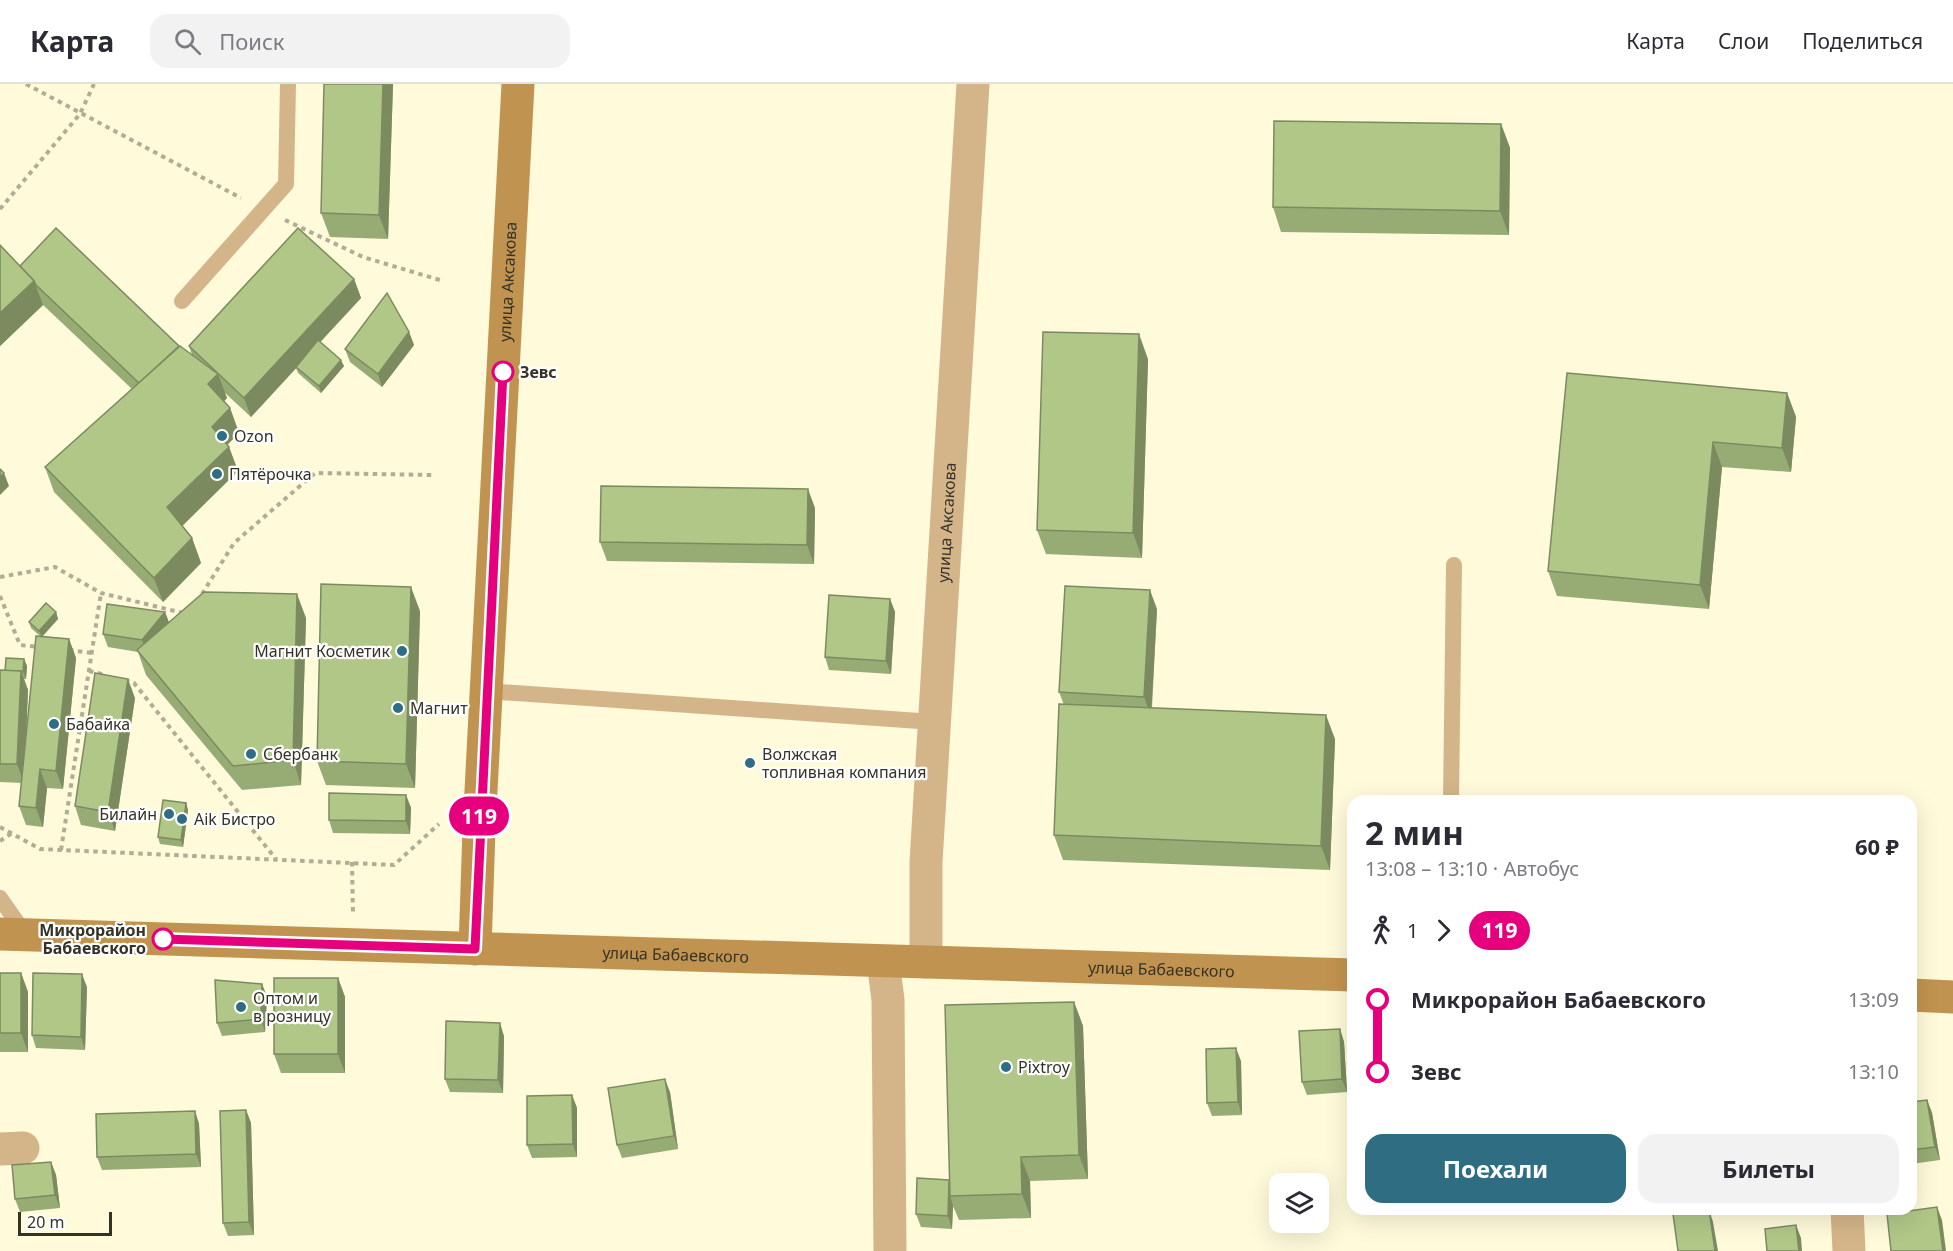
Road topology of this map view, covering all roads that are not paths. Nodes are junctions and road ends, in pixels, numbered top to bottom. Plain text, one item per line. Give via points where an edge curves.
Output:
1 (288, 84) edge
2 (518, 84) edge
3 (973, 84) edge
4 (182, 301) dead end
5 (1454, 565) dead end
6 (486, 691) junction
7 (934, 722) junction
8 (1451, 795) edge
9 (0, 898) edge
10 (13, 935) edge
11 (475, 949) junction
12 (883, 961) junction
13 (926, 962) junction
14 (1347, 975) edge
15 (1917, 995) edge
16 (1953, 997) edge
17 (1847, 1215) edge
18 (890, 1251) edge
19 (1849, 1251) edge

1 - 4 lane via 286,184
2 - 6 main road, улица Аксакова
3 - 7 street, улица Аксакова
5 - 8 lane
6 - 7 lane
6 - 11 main road, улица Аксакова
7 - 13 street, улица Аксакова via 926,862
9 - 10 lane
10 - 11 main road, улица Бабаевского
11 - 12 main road, улица Бабаевского
12 - 13 main road, улица Бабаевского
12 - 18 street via 889,1011
13 - 14 main road, улица Бабаевского
15 - 16 main road
17 - 19 street

